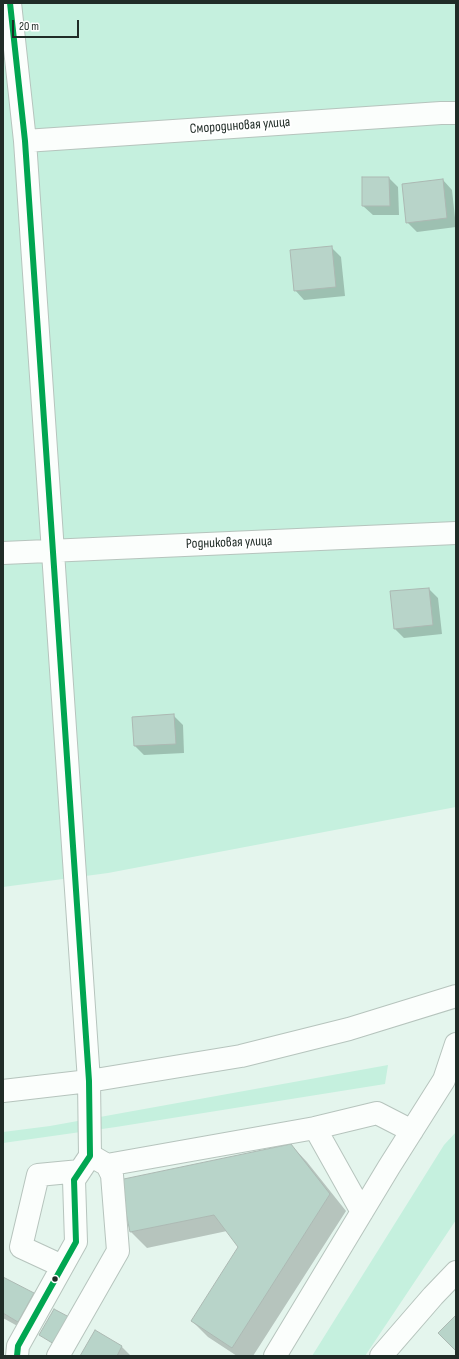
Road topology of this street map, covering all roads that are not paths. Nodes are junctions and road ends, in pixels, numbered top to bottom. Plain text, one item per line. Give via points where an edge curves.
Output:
1 (10, 3) edge
2 (456, 113) edge
3 (25, 141) junction
4 (456, 533) edge
5 (53, 551) junction
6 (3, 553) edge
7 (456, 996) edge
8 (456, 1044) edge
9 (89, 1081) junction
10 (3, 1091) edge
11 (315, 1128) junction
12 (412, 1131) junction
13 (92, 1164) junction
14 (362, 1212) junction
15 (62, 1266) junction
16 (456, 1272) edge
17 (17, 1356) edge
18 (58, 1356) edge
19 (275, 1356) edge
20 (381, 1356) edge

1 - 3 street
2 - 3 street, Смородиновая улица
3 - 5 street
4 - 5 street, Родниковая улица
5 - 6 street, Родниковая улица
5 - 9 street
7 - 9 street via 349,1029 241,1056
8 - 12 street via 444,1080
9 - 10 street
9 - 13 street
11 - 12 street via 377,1113
11 - 13 street
11 - 14 street
12 - 14 street
13 - 15 street via 74,1180 76,1242
13 - 15 street via 38,1175 21,1246
13 - 18 street via 112,1175 118,1251
14 - 19 street
15 - 17 street via 18,1346
16 - 20 street

